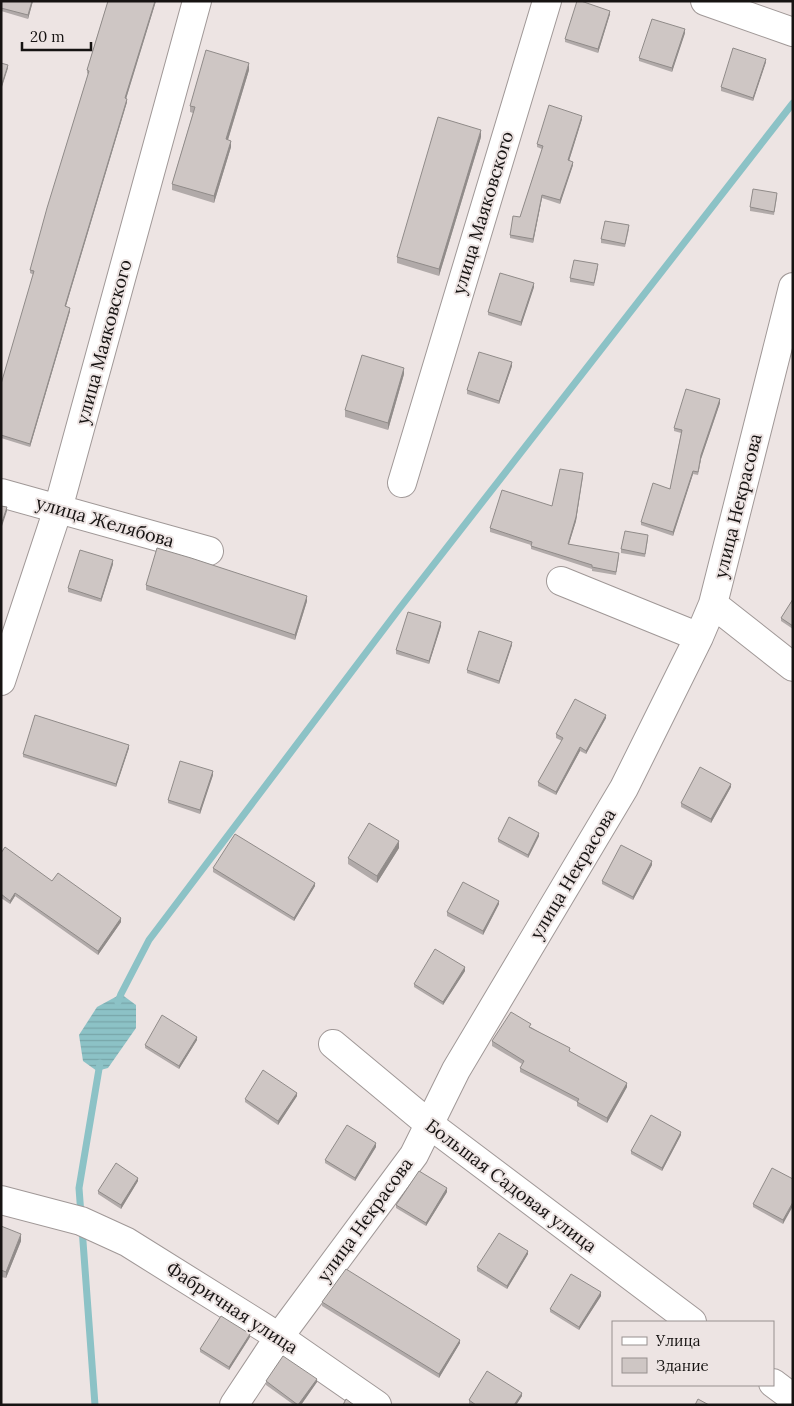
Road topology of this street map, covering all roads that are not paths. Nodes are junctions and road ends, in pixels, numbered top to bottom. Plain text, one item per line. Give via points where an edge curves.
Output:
1 (197, 1) edge
2 (547, 1) edge
3 (705, 1) edge
4 (793, 32) edge
5 (793, 287) edge
6 (402, 483) dead end
7 (1, 493) edge
8 (58, 509) junction
9 (209, 551) dead end
10 (561, 581) dead end
11 (713, 604) junction
12 (699, 637) junction
13 (793, 667) edge
14 (1, 681) edge
15 (333, 1044) dead end
16 (429, 1124) junction
17 (1, 1200) edge
18 (691, 1321) edge
19 (279, 1337) junction
20 (774, 1384) edge
21 (793, 1398) edge
22 (234, 1405) edge
23 (376, 1405) edge

1 - 8 street, улица Маяковского
2 - 6 street, улица Маяковского
3 - 4 street
5 - 11 street, улица Некрасова
7 - 8 street, улица Желябова
8 - 9 street, улица Желябова
8 - 14 street, улица Маяковского
10 - 12 street
11 - 12 street, улица Некрасова
11 - 13 street
12 - 16 street, улица Некрасова via 624,788 461,1062
15 - 16 street, Большая Садовая улица
16 - 18 street, Большая Садовая улица
16 - 19 street, улица Некрасова via 414,1155
17 - 19 street, Фабричная улица via 81,1221 128,1242
19 - 22 street, улица Некрасова
19 - 23 street, Фабричная улица
20 - 21 street

